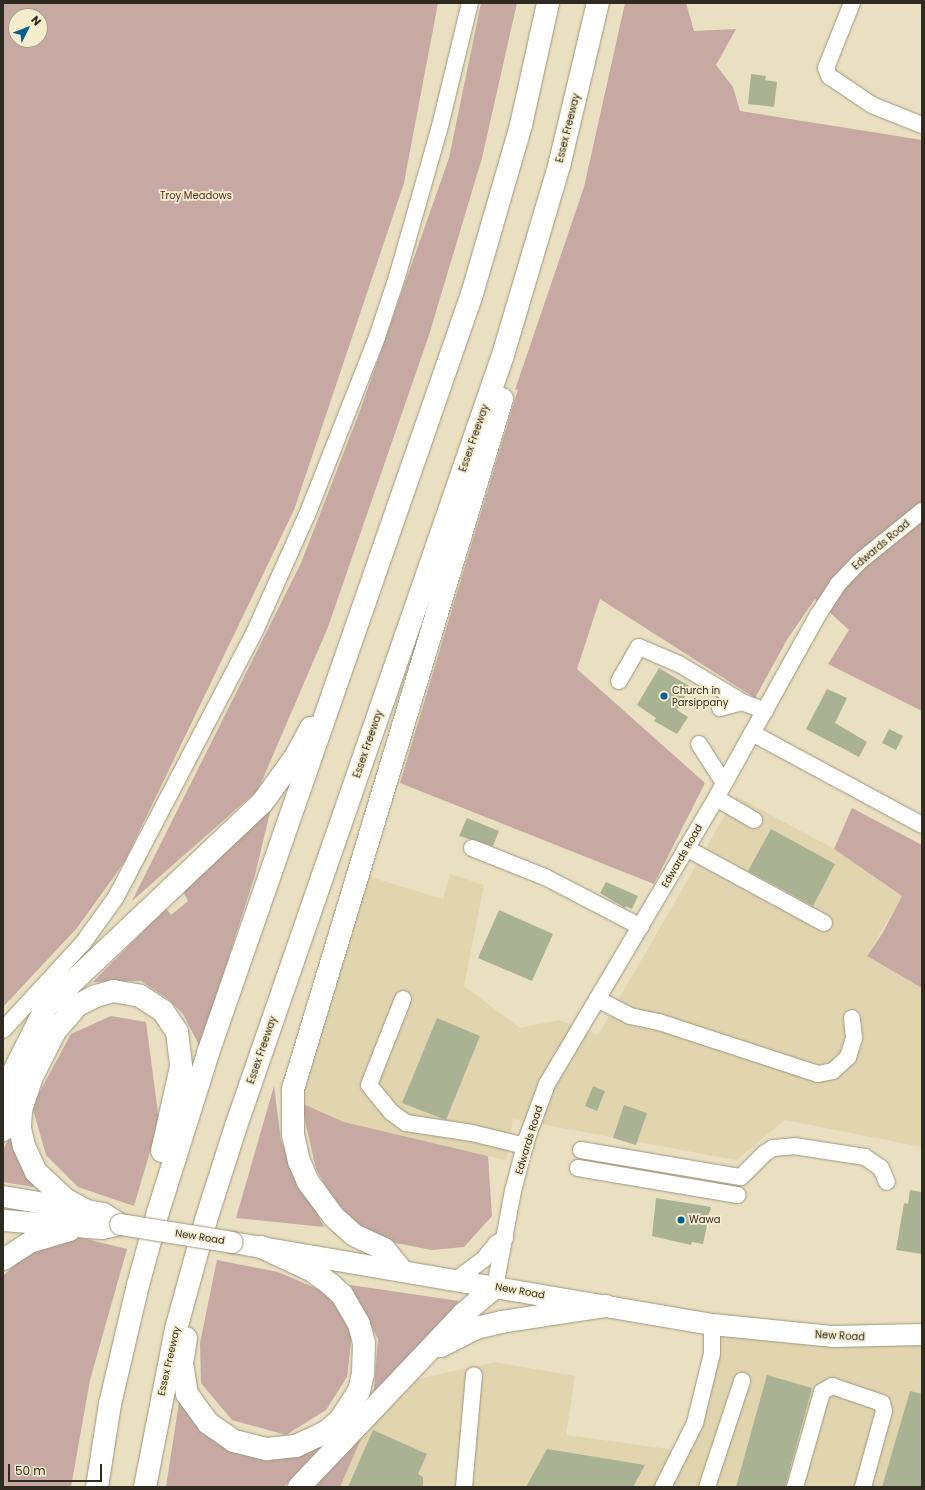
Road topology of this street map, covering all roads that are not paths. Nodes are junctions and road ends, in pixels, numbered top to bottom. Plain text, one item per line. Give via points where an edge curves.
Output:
1 (470, 3) edge
2 (548, 3) edge
3 (598, 3) edge
4 (852, 3) edge
5 (922, 125) edge
6 (503, 355) junction
7 (922, 511) edge
8 (345, 663) junction
9 (619, 681) dead end
10 (742, 702) junction
11 (720, 708) dead end
12 (765, 711) junction
13 (752, 733) junction
14 (698, 744) dead end
15 (724, 783) junction
16 (716, 798) junction
17 (754, 820) dead end
18 (922, 825) edge
19 (472, 848) dead end
20 (686, 848) junction
21 (824, 923) dead end
22 (641, 927) junction
23 (403, 999) dead end
24 (597, 999) junction
25 (852, 1018) dead end
26 (3, 1030) edge
27 (31, 1078) junction
28 (3, 1093) edge
29 (3, 1130) edge
30 (525, 1146) junction
31 (581, 1150) dead end
32 (578, 1168) dead end
33 (887, 1182) dead end
34 (738, 1195) dead end
35 (3, 1196) edge
36 (85, 1218) junction
37 (3, 1220) edge
38 (505, 1238) junction
39 (261, 1247) junction
40 (3, 1259) edge
41 (401, 1270) junction
42 (456, 1280) junction
43 (138, 1285) junction
44 (495, 1287) junction
45 (606, 1306) junction
46 (178, 1320) junction
47 (712, 1324) junction
48 (922, 1334) edge
49 (410, 1370) junction
50 (474, 1375) dead end
51 (742, 1381) dead end
52 (97, 1487) edge
53 (145, 1487) edge
54 (299, 1487) edge
55 (464, 1487) edge
56 (663, 1487) edge
57 (706, 1487) edge
58 (795, 1487) edge
59 (863, 1487) edge

1 - 26 street via 439,130 384,314 307,515 255,631 116,897 83,943
2 - 8 highway via 521,125 472,294
3 - 6 highway, Essex Freeway via 560,162
4 - 5 street via 826,68 829,76 872,105
6 - 41 highway via 509,374 415,693 298,1067 294,1089 293,1135 299,1161 308,1182 334,1217 354,1235 384,1249
6 - 46 highway, Essex Freeway via 236,1126
7 - 12 street, Edwards Road via 859,562 838,584
8 - 28 highway via 296,756 275,786 241,824 46,1007
8 - 43 highway via 208,1053
9 - 10 street via 639,647 679,664
10 - 11 street
10 - 12 street
12 - 13 street, Edwards Road
13 - 15 street, Edwards Road
13 - 18 street
14 - 15 street
15 - 16 street, Edwards Road
16 - 17 street
16 - 20 street, Edwards Road
19 - 22 street via 545,877
20 - 21 street
20 - 22 street, Edwards Road
22 - 24 street, Edwards Road
23 - 30 street via 369,1086 382,1102 406,1123 472,1133
24 - 25 street via 630,1016 659,1022 818,1074 833,1071 848,1057 854,1038
24 - 30 street, Edwards Road via 547,1084
27 - 29 highway
27 - 36 highway via 21,1110 20,1128 27,1155 36,1172
27 - 43 highway via 65,1017 78,1005 96,996 113,991 140,996 152,1002 172,1022 180,1042 181,1067 169,1127 131,1270
30 - 38 street, Edwards Road via 513,1191
31 - 33 street via 741,1177 773,1148 794,1146 865,1158 881,1168
32 - 34 street
35 - 36 main road, New Road
36 - 37 main road, New Road
36 - 39 main road, New Road, bridge via 103,1213 120,1224
36 - 40 main road via 29,1242
38 - 42 street via 496,1244 483,1260
38 - 44 street, Edwards Road
39 - 41 main road, New Road
39 - 46 highway via 313,1272 330,1284 342,1295 359,1324 364,1343 363,1373 359,1391 340,1420 310,1441 282,1448 252,1447 219,1432 197,1410 188,1394 182,1363 186,1338
41 - 42 main road, New Road
42 - 44 main road, New Road
43 - 52 highway via 110,1404
44 - 45 main road, New Road
44 - 49 highway via 462,1315
45 - 47 main road, New Road
45 - 49 highway via 527,1317 476,1328 448,1341
46 - 53 highway, Essex Freeway
47 - 48 main road, New Road via 833,1336
47 - 56 street via 712,1353 695,1423
49 - 54 highway
50 - 55 street
51 - 57 street
58 - 59 street via 822,1392 832,1386 882,1403 884,1411

